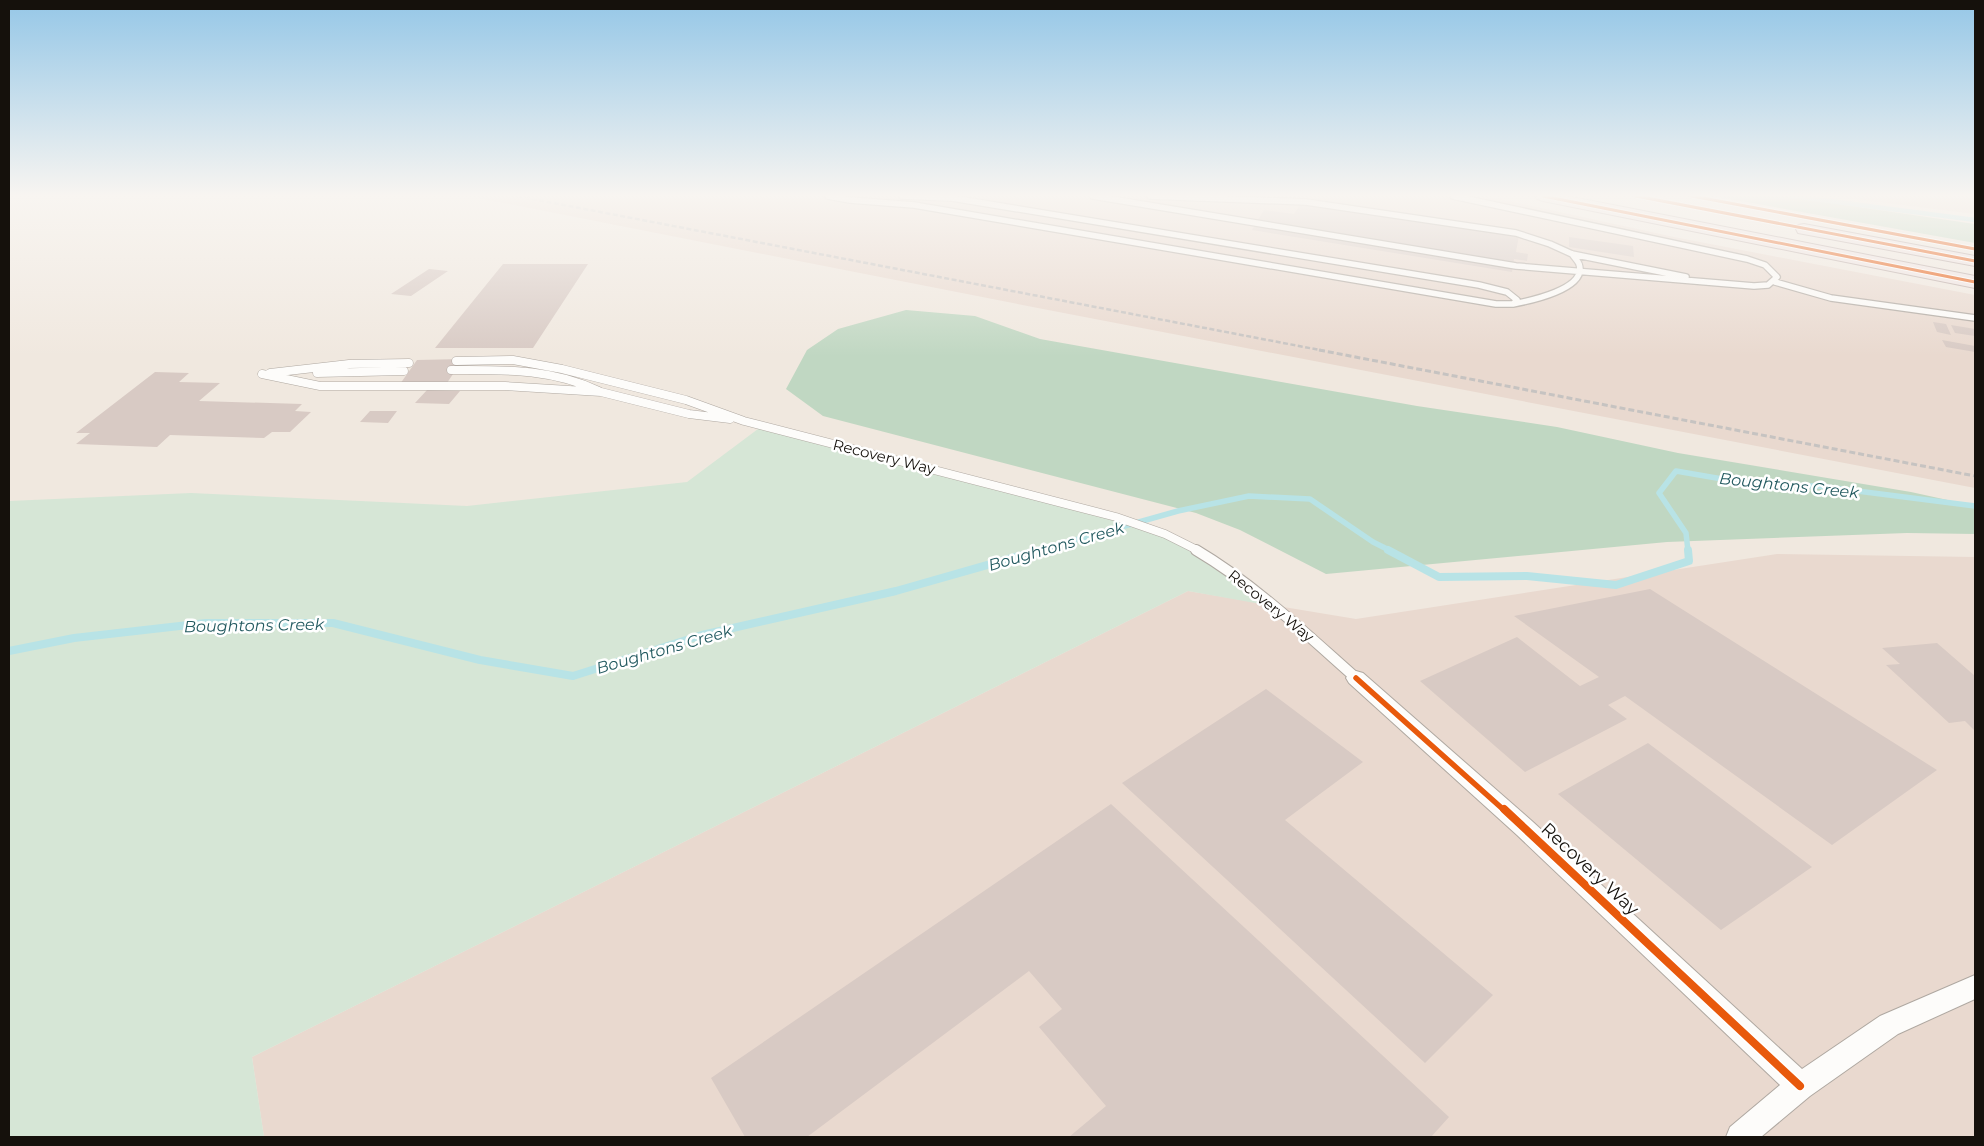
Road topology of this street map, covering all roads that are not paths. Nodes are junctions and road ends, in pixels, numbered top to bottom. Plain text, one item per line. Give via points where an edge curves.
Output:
1 (1178, 249) edge
2 (1259, 249) edge
3 (1418, 249) edge
4 (1562, 249) edge
5 (1705, 249) edge
6 (1812, 249) edge
7 (1915, 249) edge
8 (1572, 254) junction
9 (1975, 261) edge
10 (1579, 273) junction
11 (1775, 282) junction
12 (1975, 282) edge
13 (1716, 283) junction
14 (1510, 304) junction
15 (1975, 318) edge
16 (456, 361) dead end
17 (409, 362) dead end
18 (451, 370) dead end
19 (404, 371) dead end
20 (262, 374) junction
21 (601, 392) junction
22 (744, 421) junction
23 (1356, 678) joint
24 (1975, 987) edge
25 (1800, 1086) junction
26 (1740, 1137) edge

1 - 14 lane
2 - 14 lane via 1499,289 1517,298
3 - 10 lane
4 - 8 lane
5 - 11 lane via 1745,258 1773,271 1777,277
6 - 12 highway
7 - 9 highway
8 - 10 lane via 1579,262
8 - 13 lane
10 - 13 lane
10 - 14 lane via 1568,287 1554,294
11 - 13 lane via 1757,286
11 - 15 lane via 1831,298
16 - 22 lane, Recovery Way via 535,363 703,405
17 - 20 lane via 349,364
18 - 21 lane via 489,369 550,374 570,377
19 - 20 lane
20 - 21 lane via 320,386 505,386
21 - 22 lane, Recovery Way via 689,414
22 - 23 lane, Recovery Way via 1121,518 1179,540 1237,577
23 - 25 street, Recovery Way via 1550,850
24 - 25 street via 1889,1025
25 - 26 street

